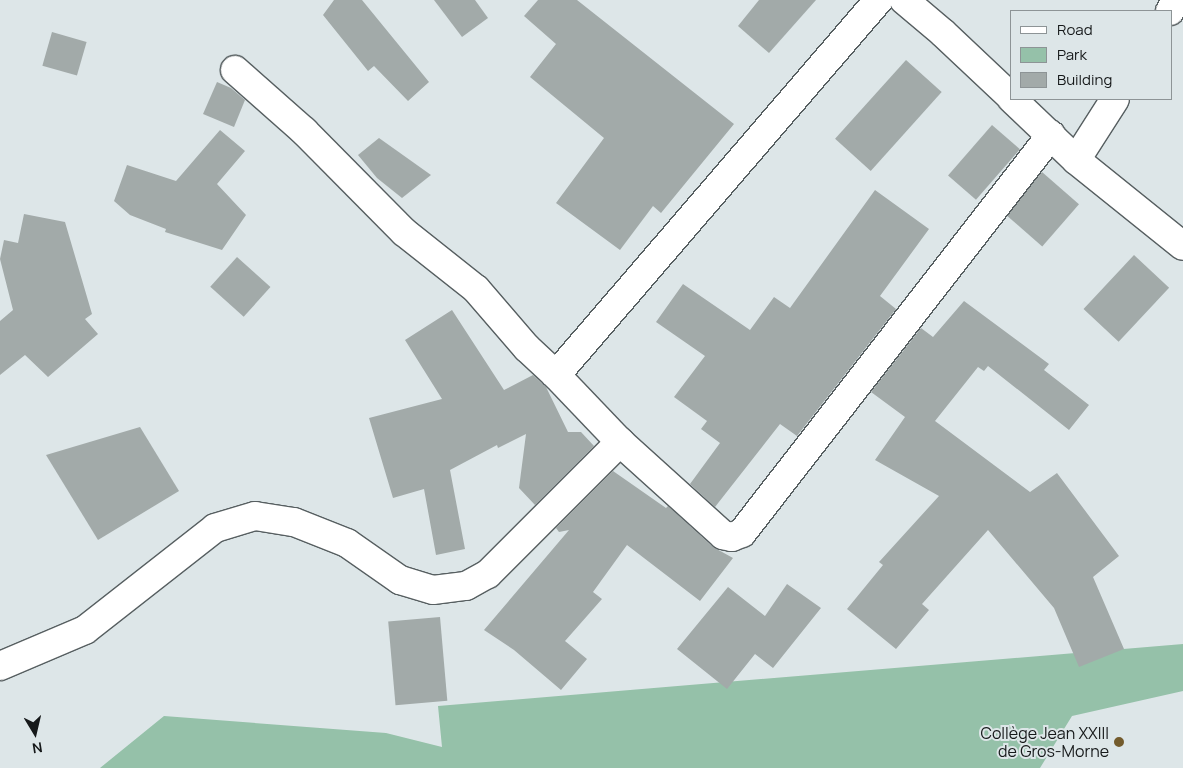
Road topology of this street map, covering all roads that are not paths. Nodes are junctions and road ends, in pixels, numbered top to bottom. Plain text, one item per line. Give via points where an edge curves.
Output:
1 (879, 0) edge
2 (904, 0) edge
3 (235, 70) dead end
4 (1010, 96) edge
5 (1014, 100) edge
6 (1114, 100) edge
7 (1051, 135) junction
8 (1076, 160) junction
9 (1183, 246) edge
10 (556, 375) junction
11 (620, 442) junction
12 (0, 666) edge

1 - 10 street
2 - 4 street
3 - 10 street via 304,131 404,232 476,289
5 - 7 street
6 - 8 street
7 - 8 street
7 - 11 street via 742,533 732,537 723,535
8 - 9 street
10 - 11 street
11 - 12 street via 488,574 466,586 434,590 400,580 347,542 294,522 255,516 215,528 85,630

